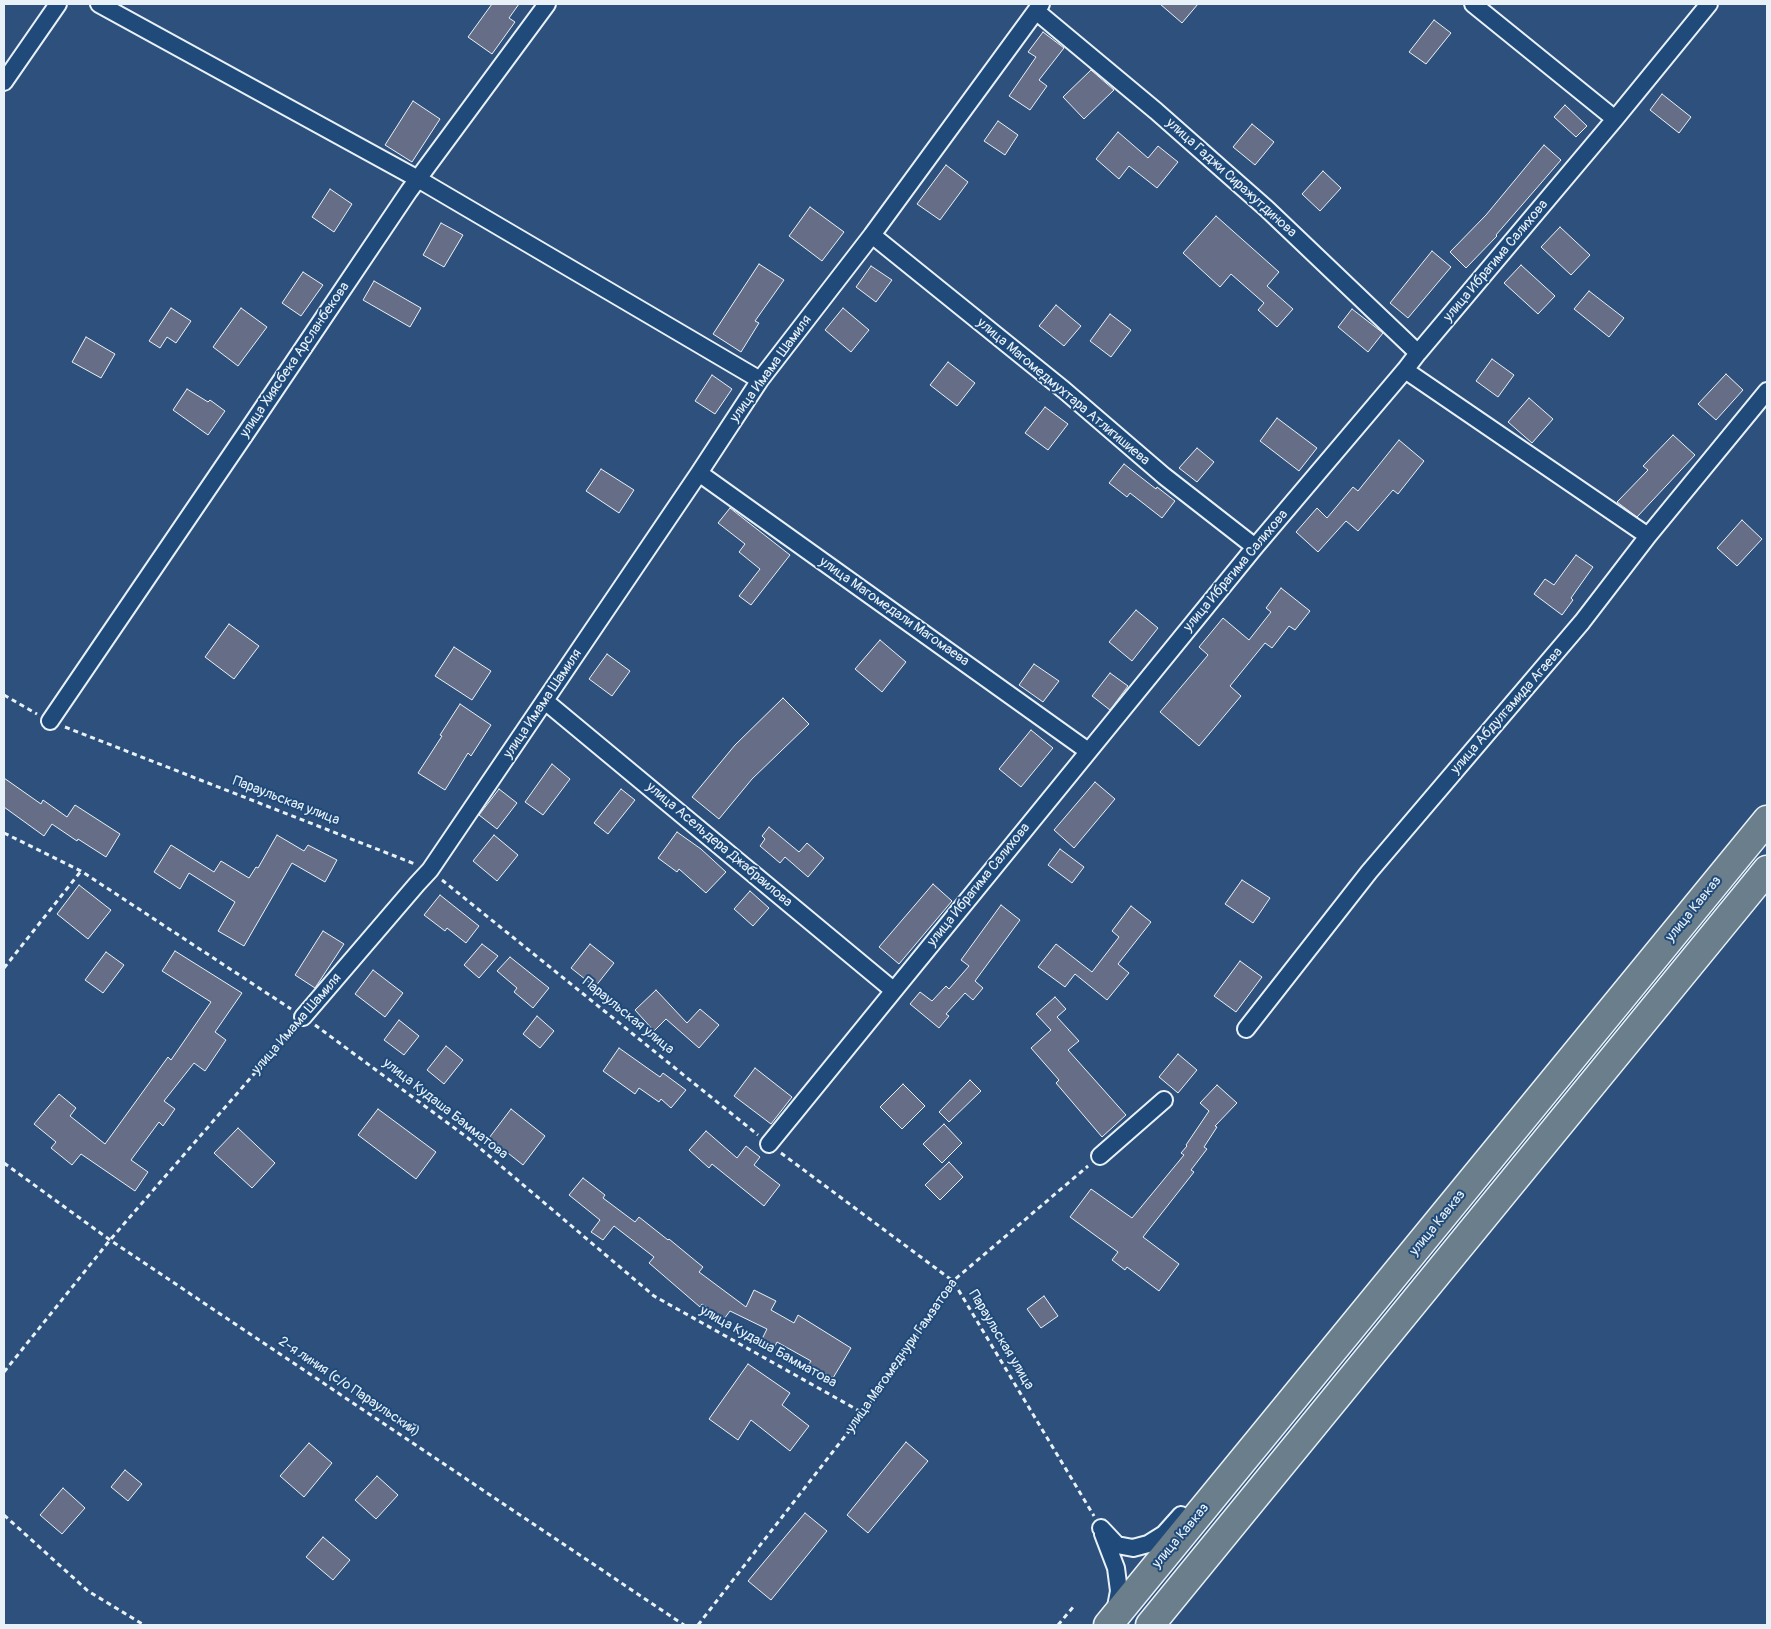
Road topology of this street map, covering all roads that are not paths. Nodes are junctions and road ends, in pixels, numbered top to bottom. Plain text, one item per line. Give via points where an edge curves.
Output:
1 (58, 4) edge
2 (99, 4) edge
3 (548, 4) edge
4 (1473, 4) edge
5 (1709, 4) edge
6 (1039, 8) edge
7 (4, 82) edge
8 (1615, 119) junction
9 (418, 179) junction
10 (872, 236) junction
11 (1418, 353) junction
12 (1406, 370) junction
13 (760, 380) junction
14 (1767, 391) edge
15 (699, 473) junction
16 (1648, 536) junction
17 (1255, 547) junction
18 (545, 701) junction
19 (50, 721) road end
20 (1088, 751) junction
21 (1767, 820) edge
22 (1767, 870) edge
23 (893, 990) junction
24 (304, 1017) road end
25 (1246, 1030) dead end
26 (1164, 1100) dead end
27 (769, 1144) road end
28 (1100, 1156) road end
29 (1241, 1464) junction
30 (1111, 1622) edge
31 (1150, 1625) edge

1 - 7 street
2 - 9 street
3 - 9 street, улица Хиясбека Арсланбекова
4 - 8 street
5 - 8 street, улица Ибрагима Салихова
6 - 10 street, улица Имама Шамиля
6 - 11 street, улица Гаджи Сиражутдинова via 1267,209
8 - 11 street, улица Ибрагима Салихова
9 - 13 street
9 - 19 street, улица Хиясбека Арсланбекова
10 - 13 street, улица Имама Шамиля
10 - 17 street, улица Магомедмухтара Атлигишиева
11 - 12 street, улица Ибрагима Салихова
12 - 16 street
12 - 17 street, улица Ибрагима Салихова
13 - 15 street, улица Имама Шамиля
14 - 16 street, улица Абдулгамида Агаева
15 - 18 street, улица Имама Шамиля
15 - 20 street, улица Магомедали Магомаева
16 - 25 street, улица Абдулгамида Агаева via 1582,622 1369,872
17 - 20 street, улица Ибрагима Салихова
18 - 23 street, улица Асельдера Джабраилова
18 - 24 street, улица Имама Шамиля via 430,870
20 - 23 street, улица Ибрагима Салихова
21 - 29 highway, улица Кавказ
22 - 31 highway
23 - 27 street, улица Ибрагима Салихова
26 - 28 street
29 - 30 highway, улица Кавказ
29 - 30 street via 1206,1485 1164,1534 1148,1544 1133,1548 1117,1545 1100,1528 1116,1568 1118,1591

